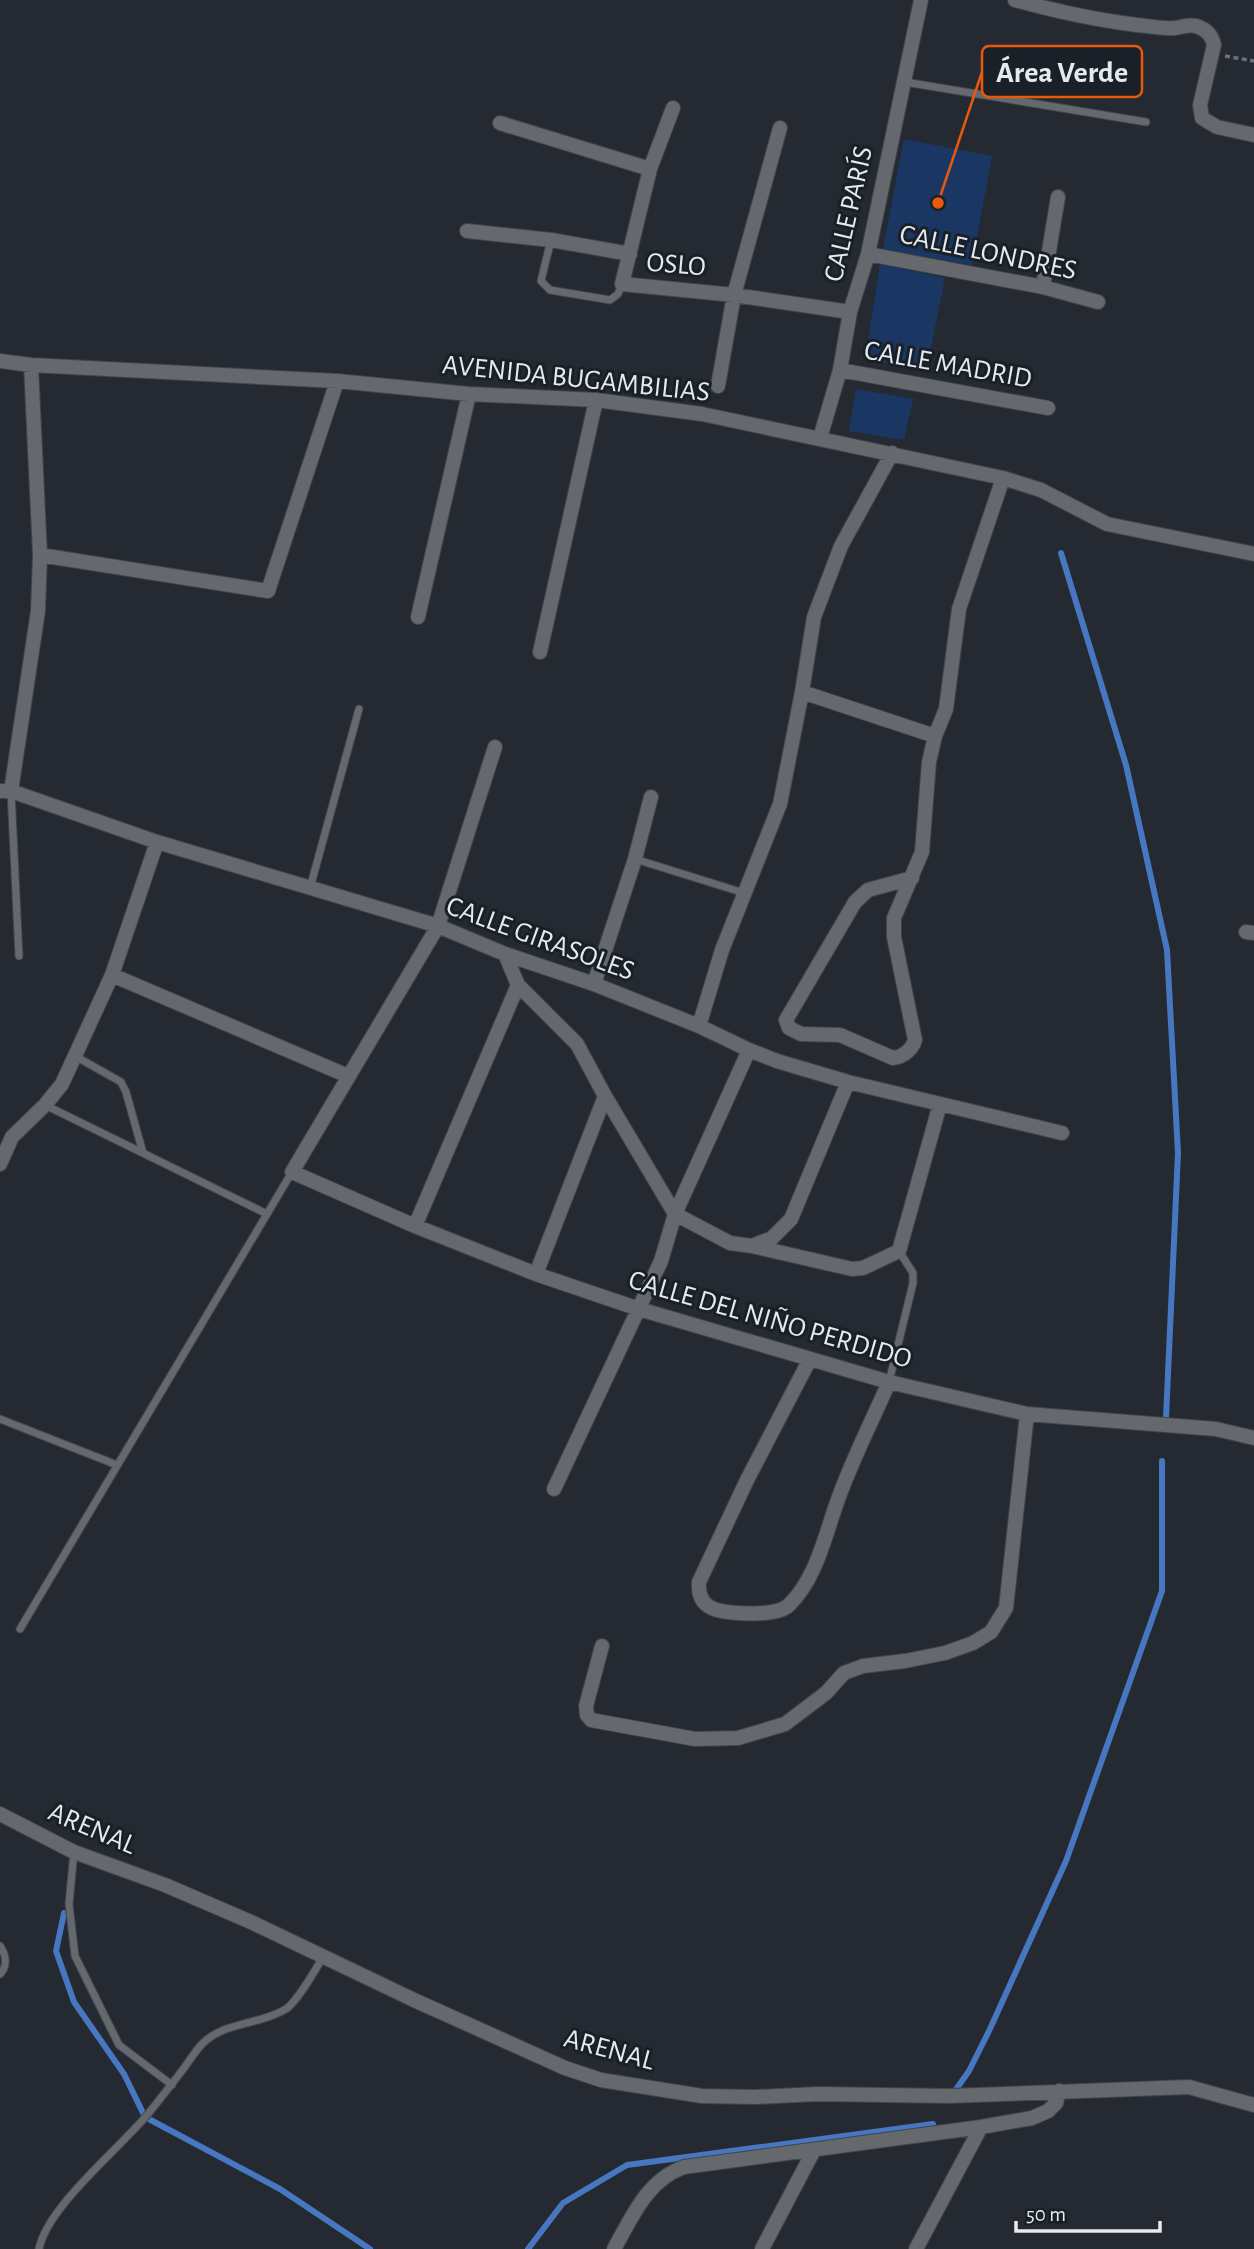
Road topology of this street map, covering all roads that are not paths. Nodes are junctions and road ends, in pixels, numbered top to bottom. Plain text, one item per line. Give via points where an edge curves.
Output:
1 (921, 0) edge
2 (1015, 0) edge
3 (904, 82) junction
4 (673, 108) dead end
5 (1146, 122) dead end
6 (499, 123) dead end
7 (780, 128) dead end
8 (1254, 135) edge
9 (650, 169) junction
10 (1058, 197) dead end
11 (467, 231) dead end
12 (551, 240) junction
13 (630, 254) junction
14 (868, 254) junction
15 (622, 284) junction
16 (1043, 287) junction
17 (734, 295) junction
18 (1098, 302) dead end
19 (850, 312) junction
20 (0, 361) edge
21 (31, 365) junction
22 (839, 370) junction
23 (337, 382) junction
24 (718, 386) dead end
25 (469, 394) junction
26 (596, 400) junction
27 (1048, 408) dead end
28 (820, 438) junction
29 (892, 453) junction
30 (1003, 478) junction
31 (1254, 554) edge
32 (40, 555) junction
33 (418, 617) dead end
34 (540, 652) dead end
35 (802, 692) junction
36 (359, 709) dead end
37 (935, 736) junction
38 (495, 747) dead end
39 (6, 791) edge
40 (651, 797) dead end
41 (157, 842) junction
42 (635, 859) junction
43 (912, 877) junction
44 (310, 888) junction
45 (744, 893) junction
46 (438, 926) junction
47 (505, 954) junction
48 (19, 956) dead end
49 (113, 975) junction
50 (594, 984) junction
51 (518, 985) junction
52 (699, 1026) junction
53 (749, 1051) junction
54 (75, 1056) junction
55 (348, 1076) junction
56 (848, 1082) junction
57 (605, 1096) junction
58 (940, 1104) junction
59 (45, 1105) junction
60 (1062, 1133) dead end
61 (143, 1153) junction
62 (0, 1164) edge
63 (292, 1172) junction
64 (267, 1214) junction
65 (675, 1214) junction
66 (415, 1226) junction
67 (752, 1246) junction
68 (899, 1251) junction
69 (536, 1274) junction
70 (639, 1309) junction
71 (810, 1359) junction
72 (889, 1382) junction
73 (1027, 1414) junction
74 (0, 1419) edge
75 (1254, 1438) edge
76 (117, 1465) junction
77 (554, 1489) dead end
78 (20, 1629) dead end
79 (602, 1646) dead end
80 (0, 1814) edge
81 (74, 1853) junction
82 (0, 1946) edge
83 (323, 1957) junction
84 (0, 1974) edge
85 (172, 2085) junction
86 (1059, 2091) junction
87 (1254, 2105) edge
88 (981, 2127) junction
89 (814, 2150) junction
90 (39, 2249) edge
91 (614, 2249) edge
92 (762, 2249) edge
93 (916, 2249) edge

1 - 3 street, CALLE PARÍS
2 - 8 street via 1059,12 1138,25 1175,28 1188,24 1208,32 1213,54 1200,105 1202,118 1217,127
3 - 5 lane
3 - 14 street, CALLE PARÍS
4 - 9 street, OSLO
6 - 9 street
7 - 17 street
9 - 13 street, OSLO
10 - 16 street
11 - 12 street
12 - 13 street
12 - 15 lane via 541,281 550,290 610,300
13 - 15 street, OSLO
14 - 16 street, CALLE LONDRES
14 - 19 street, CALLE PARÍS
15 - 17 street, OSLO
16 - 18 street, CALLE LONDRES
17 - 19 street
17 - 24 street, OSLO
19 - 22 street, CALLE PARÍS
20 - 21 street, AVENIDA BUGAMBILIAS
21 - 23 street, AVENIDA BUGAMBILIAS
21 - 32 street
22 - 27 street, CALLE MADRID
22 - 28 street, CALLE PARÍS
23 - 25 street, AVENIDA BUGAMBILIAS
23 - 32 street via 268,591
25 - 26 street, AVENIDA BUGAMBILIAS
25 - 33 street
26 - 28 street, AVENIDA BUGAMBILIAS via 702,414
26 - 34 street
28 - 29 street, AVENIDA BUGAMBILIAS
29 - 30 street, AVENIDA BUGAMBILIAS
29 - 35 street via 841,546 814,617
30 - 31 street, AVENIDA BUGAMBILIAS via 1041,490 1107,524
30 - 37 street via 959,609 946,709
32 - 39 street via 38,611
35 - 37 street
35 - 45 street via 780,804
36 - 44 lane
37 - 43 street via 922,852
38 - 46 street
39 - 41 street, CALLE GIRASOLES
39 - 48 lane
40 - 42 street
41 - 44 street, CALLE GIRASOLES
41 - 49 street
42 - 45 lane
42 - 50 street
43 - 43 street via 868,890 855,902 786,1020 789,1028 802,1034 839,1035 893,1058 913,1047 894,937 894,918
44 - 46 street, CALLE GIRASOLES
45 - 52 street
46 - 47 street, CALLE GIRASOLES
46 - 55 street
47 - 50 street, CALLE GIRASOLES
47 - 51 street
49 - 54 street
49 - 55 street
50 - 52 street, CALLE GIRASOLES
51 - 57 street via 577,1044
51 - 66 street
52 - 53 street, CALLE GIRASOLES
53 - 56 street, CALLE GIRASOLES
53 - 65 street
54 - 59 street via 62,1084
54 - 61 lane via 121,1082
55 - 63 street
56 - 58 street, CALLE GIRASOLES
56 - 67 street via 791,1219 772,1238
57 - 65 street
57 - 69 street
58 - 60 street, CALLE GIRASOLES
58 - 68 street
59 - 61 lane
59 - 62 street via 12,1138
61 - 64 lane
63 - 64 lane
63 - 66 street, CALLE DEL NIÑO PERDIDO
64 - 76 lane
65 - 67 street via 730,1243
65 - 70 street via 661,1261
66 - 69 street, CALLE DEL NIÑO PERDIDO
67 - 68 street via 852,1269
68 - 72 lane via 913,1273 913,1283
69 - 70 street, CALLE DEL NIÑO PERDIDO
70 - 71 street, CALLE DEL NIÑO PERDIDO
70 - 77 street
71 - 72 street, CALLE DEL NIÑO PERDIDO
71 - 72 street via 699,1582 701,1601 713,1609 777,1611 788,1607 800,1592
72 - 73 street, CALLE DEL NIÑO PERDIDO
73 - 75 street, CALLE DEL NIÑO PERDIDO via 1216,1429
73 - 79 street via 1006,1608 991,1632 973,1643 844,1673 785,1724 738,1738 695,1740 591,1720 586,1706
74 - 76 lane
76 - 78 lane
80 - 81 street, ARENAL
81 - 83 street, ARENAL via 165,1885
81 - 85 lane via 69,1904 75,1956 119,2045
82 - 84 lane via 6,1964
83 - 85 lane via 287,2008 223,2029 202,2043
83 - 86 street, ARENAL via 565,2068 601,2080 702,2096
85 - 90 lane via 59,2209 41,2236
86 - 87 street, ARENAL via 1189,2087
86 - 88 street via 1048,2111
88 - 89 street
88 - 93 street
89 - 91 street via 669,2172 643,2198
89 - 92 street

